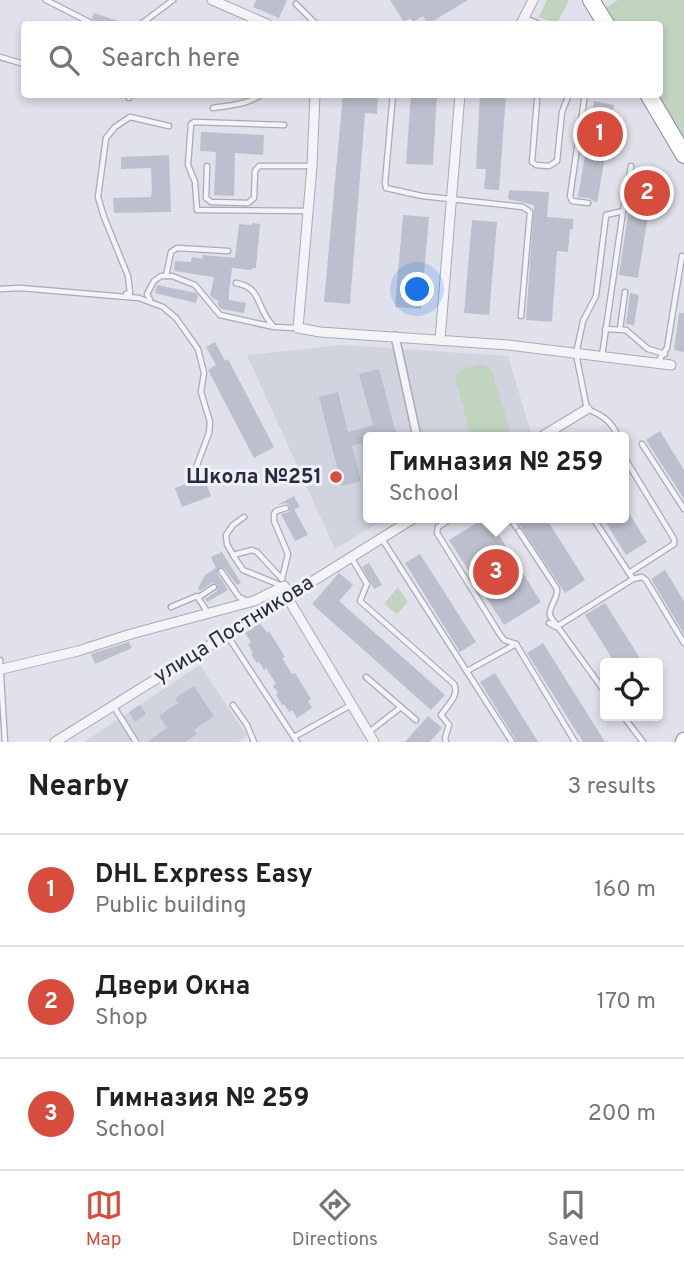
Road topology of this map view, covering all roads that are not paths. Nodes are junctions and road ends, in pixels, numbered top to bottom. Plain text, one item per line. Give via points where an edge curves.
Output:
1 (46, 0) edge
2 (173, 0) edge
3 (212, 0) edge
4 (533, 0) edge
5 (591, 0) edge
6 (227, 4) edge
7 (296, 4) dead end
8 (87, 21) edge
9 (145, 21) edge
10 (261, 21) edge
11 (313, 21) edge
12 (523, 21) edge
13 (604, 21) edge
14 (0, 57) edge
15 (21, 63) edge
16 (257, 98) edge
17 (315, 98) edge
18 (393, 98) edge
19 (460, 98) edge
20 (567, 98) edge
21 (584, 98) edge
22 (651, 98) edge
23 (537, 100) dead end
24 (214, 108) dead end
25 (284, 125) dead end
26 (169, 126) dead end
27 (684, 155) edge
28 (207, 166) dead end
29 (312, 166) junction
30 (631, 166) dead end
31 (452, 199) junction
32 (588, 203) dead end
33 (308, 211) junction
34 (623, 211) junction
35 (228, 251) dead end
36 (682, 256) dead end
37 (166, 276) junction
38 (236, 284) dead end
39 (0, 289) edge
40 (625, 292) dead end
41 (121, 296) junction
42 (150, 301) junction
43 (521, 316) dead end
44 (274, 327) junction
45 (298, 328) junction
46 (620, 329) junction
47 (606, 330) junction
48 (395, 336) junction
49 (440, 340) junction
50 (576, 354) junction
51 (664, 354) junction
52 (601, 357) junction
53 (657, 363) junction
54 (671, 365) dead end
55 (587, 409) junction
56 (416, 432) edge
57 (549, 432) edge
58 (615, 432) edge
59 (642, 444) dead end
60 (197, 465) dead end
61 (629, 465) edge
62 (286, 508) dead end
63 (684, 509) edge
64 (244, 517) dead end
65 (406, 523) edge
66 (441, 523) edge
67 (513, 523) edge
68 (596, 523) edge
69 (381, 538) junction
70 (233, 555) junction
71 (351, 557) junction
72 (221, 571) dead end
73 (629, 573) junction
74 (633, 579) junction
75 (283, 582) junction
76 (214, 587) dead end
77 (289, 596) junction
78 (199, 597) junction
79 (253, 602) junction
80 (171, 607) dead end
81 (208, 614) junction
82 (549, 623) dead end
83 (556, 627) junction
84 (227, 635) junction
85 (684, 643) edge
86 (516, 644) junction
87 (1, 666) edge
88 (467, 671) junction
89 (366, 677) dead end
90 (600, 685) edge
91 (2, 701) edge
92 (352, 704) junction
93 (233, 705) dead end
94 (113, 706) junction
95 (401, 707) junction
96 (416, 720) dead end
97 (627, 721) edge
98 (369, 732) junction
99 (296, 740) edge
100 (5, 742) edge
101 (55, 742) edge
102 (136, 742) edge
103 (254, 742) edge
104 (374, 742) edge
105 (446, 742) edge
106 (512, 742) edge
107 (576, 742) edge
108 (642, 742) edge

1 - 8 lane
2 - 9 lane
3 - 6 street
4 - 12 street
5 - 13 highway
6 - 10 street
7 - 11 lane
14 - 15 lane
16 - 24 lane
17 - 29 street
18 - 31 lane via 387,188
19 - 31 street
20 - 23 lane via 556,161 549,166 532,162
21 - 32 lane via 570,196 572,201
22 - 27 highway
25 - 33 lane via 191,124 188,165 195,182 197,210
26 - 41 lane via 130,117 106,138 98,197 128,276 130,293
28 - 29 lane via 206,198 248,203 254,198 259,166
29 - 33 street
30 - 34 lane
31 - 43 lane via 523,207 530,212
31 - 49 street
33 - 45 street
34 - 47 lane
34 - 50 lane via 606,215 597,296 583,321
35 - 37 lane via 177,248
36 - 51 lane
37 - 42 lane via 154,281 147,294
37 - 44 lane via 195,285 220,315
38 - 44 lane via 255,292 264,317
39 - 41 lane
40 - 46 lane
41 - 42 lane
42 - 60 lane via 176,318 198,349 204,373 201,391 211,422
44 - 45 lane
45 - 48 street
46 - 47 lane
46 - 51 lane via 648,349
47 - 52 lane
48 - 49 street
48 - 56 street
49 - 50 street
50 - 52 street
50 - 55 lane
51 - 53 lane
52 - 53 street
53 - 54 street
55 - 57 street
55 - 58 lane via 609,421
59 - 63 lane
61 - 73 lane via 674,539 670,547
62 - 75 lane via 274,514 288,554
64 - 70 lane via 226,535
65 - 69 street, улица Постникова
66 - 86 lane via 437,533 499,633
67 - 83 lane via 556,589 549,613
68 - 73 lane
69 - 71 street, улица Постникова
69 - 88 lane
70 - 75 lane via 243,570
70 - 75 lane via 257,552
71 - 77 street, улица Постникова
71 - 105 lane via 367,584 360,601 454,684 456,694 440,715 449,725
72 - 79 lane via 239,597
73 - 74 lane
74 - 83 lane
74 - 85 lane via 646,580
75 - 77 street
75 - 79 street
76 - 78 lane
77 - 84 street, улица Постникова
77 - 92 street
78 - 80 lane
78 - 81 lane
79 - 81 street
81 - 87 street via 78,651
82 - 83 lane
83 - 90 lane
84 - 94 street, улица Постникова
84 - 99 lane
86 - 88 lane
86 - 107 lane
87 - 91 lane
88 - 106 lane
89 - 95 lane
91 - 100 lane
92 - 98 street
92 - 99 lane
93 - 103 lane
94 - 101 street, улица Постникова
94 - 102 lane
95 - 96 lane
95 - 98 lane
97 - 108 lane
98 - 104 street

